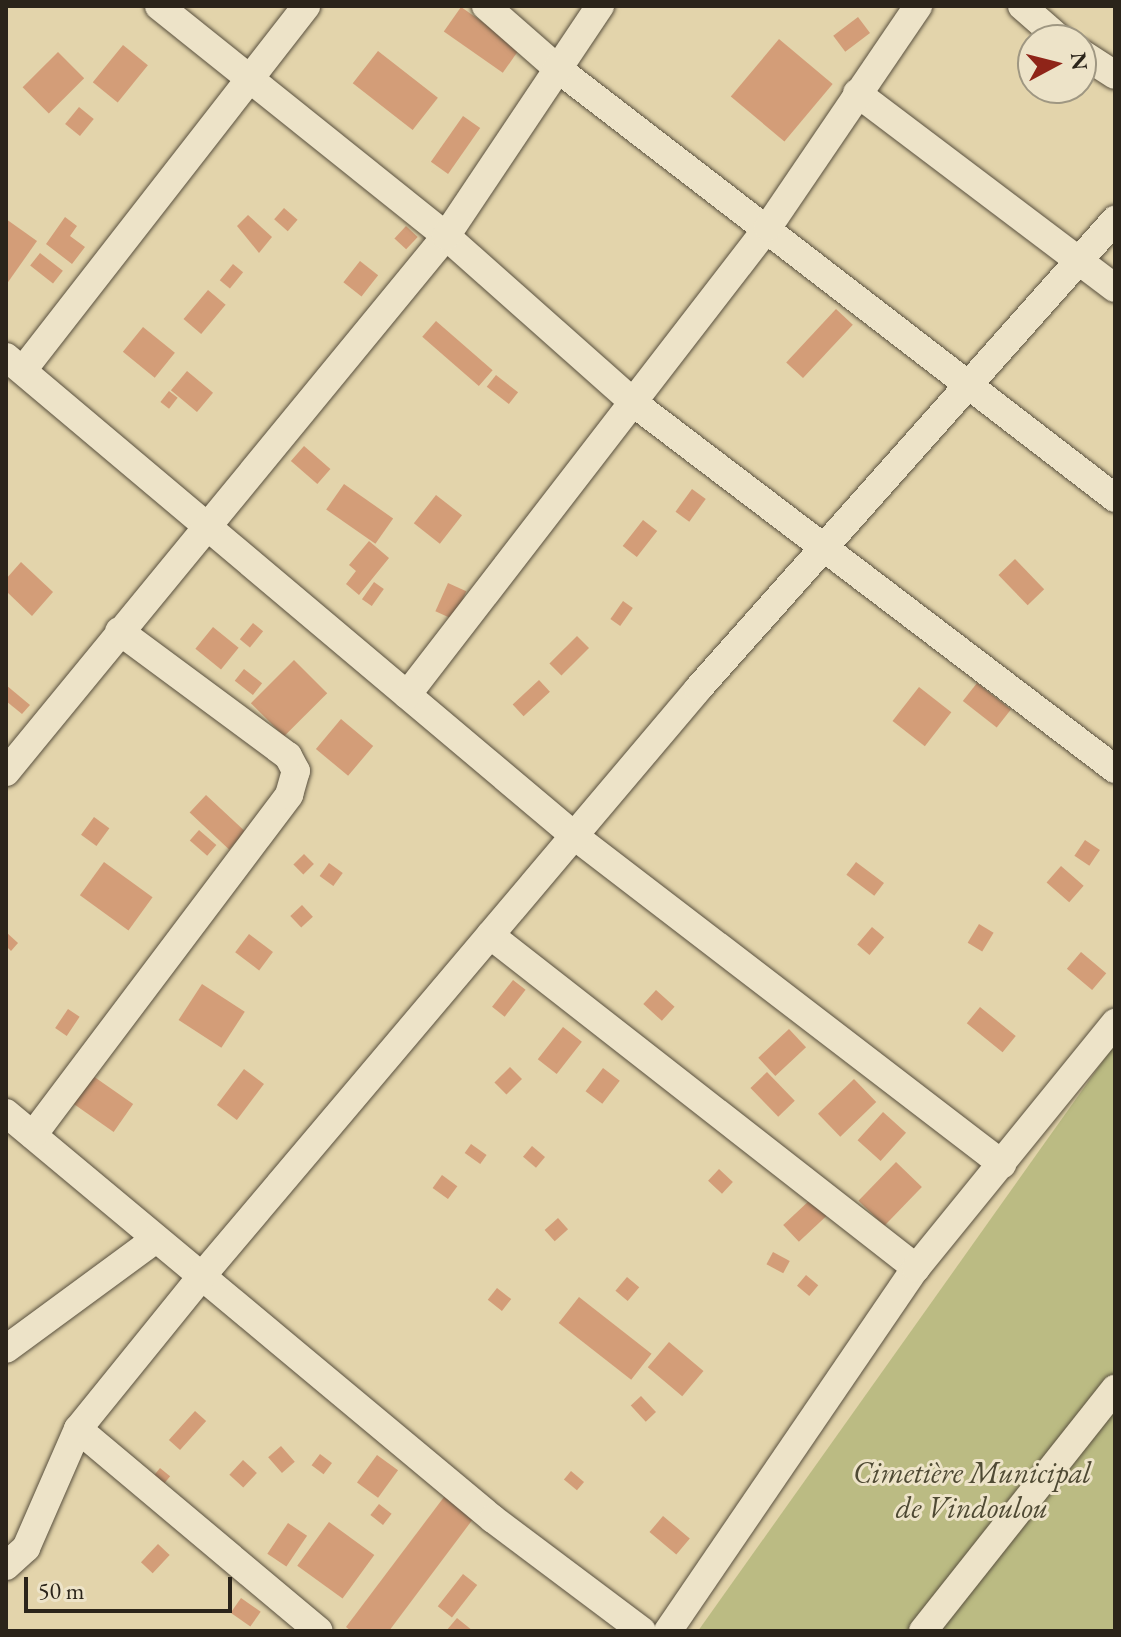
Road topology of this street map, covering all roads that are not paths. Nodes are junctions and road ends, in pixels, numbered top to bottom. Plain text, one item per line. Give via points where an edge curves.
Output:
1 (159, 6) edge
2 (306, 6) edge
3 (486, 6) edge
4 (600, 6) edge
5 (918, 6) edge
6 (1022, 6) edge
7 (1043, 24) edge
8 (1097, 63) edge
9 (558, 69) junction
10 (1115, 75) edge
11 (253, 78) junction
12 (857, 93) junction
13 (1115, 220) edge
14 (768, 227) junction
15 (446, 236) junction
16 (1080, 260) junction
17 (1115, 288) edge
18 (15, 364) edge
19 (970, 381) junction
20 (635, 404) junction
21 (1115, 498) edge
22 (204, 527) junction
23 (824, 550) junction
24 (119, 631) junction
25 (407, 695) junction
26 (1115, 769) edge
27 (6, 772) edge
28 (577, 838) junction
29 (490, 935) junction
30 (1115, 1023) edge
31 (6, 1113) edge
32 (33, 1135) junction
33 (1002, 1164) junction
34 (156, 1239) junction
35 (916, 1268) junction
36 (201, 1277) junction
37 (6, 1349) edge
38 (1115, 1389) edge
39 (78, 1429) junction
40 (6, 1566) edge
41 (319, 1631) edge
42 (642, 1631) edge
43 (668, 1631) edge
44 (923, 1631) edge

1 - 11 street
2 - 11 street
3 - 9 street
4 - 9 street
5 - 12 street
6 - 7 street
8 - 10 street
9 - 14 street
9 - 15 street
11 - 15 street
11 - 18 street
12 - 14 street
12 - 16 street
13 - 16 street
14 - 19 street
14 - 20 street
15 - 20 street
15 - 22 street
16 - 17 street
16 - 19 street
18 - 22 street
19 - 21 street
19 - 23 street
20 - 23 street
20 - 25 street
22 - 24 street
22 - 25 street
23 - 26 street
23 - 28 street via 698,689
24 - 27 street
24 - 32 street via 288,756 296,771 289,795
25 - 28 street
28 - 29 street
28 - 33 street
29 - 35 street
29 - 36 street
30 - 33 street
31 - 32 street
32 - 34 street
33 - 35 street
34 - 36 street
34 - 37 street
35 - 43 street
36 - 39 street
36 - 42 street via 493,1519
38 - 44 street
39 - 40 street via 37,1528 26,1548
39 - 41 street

